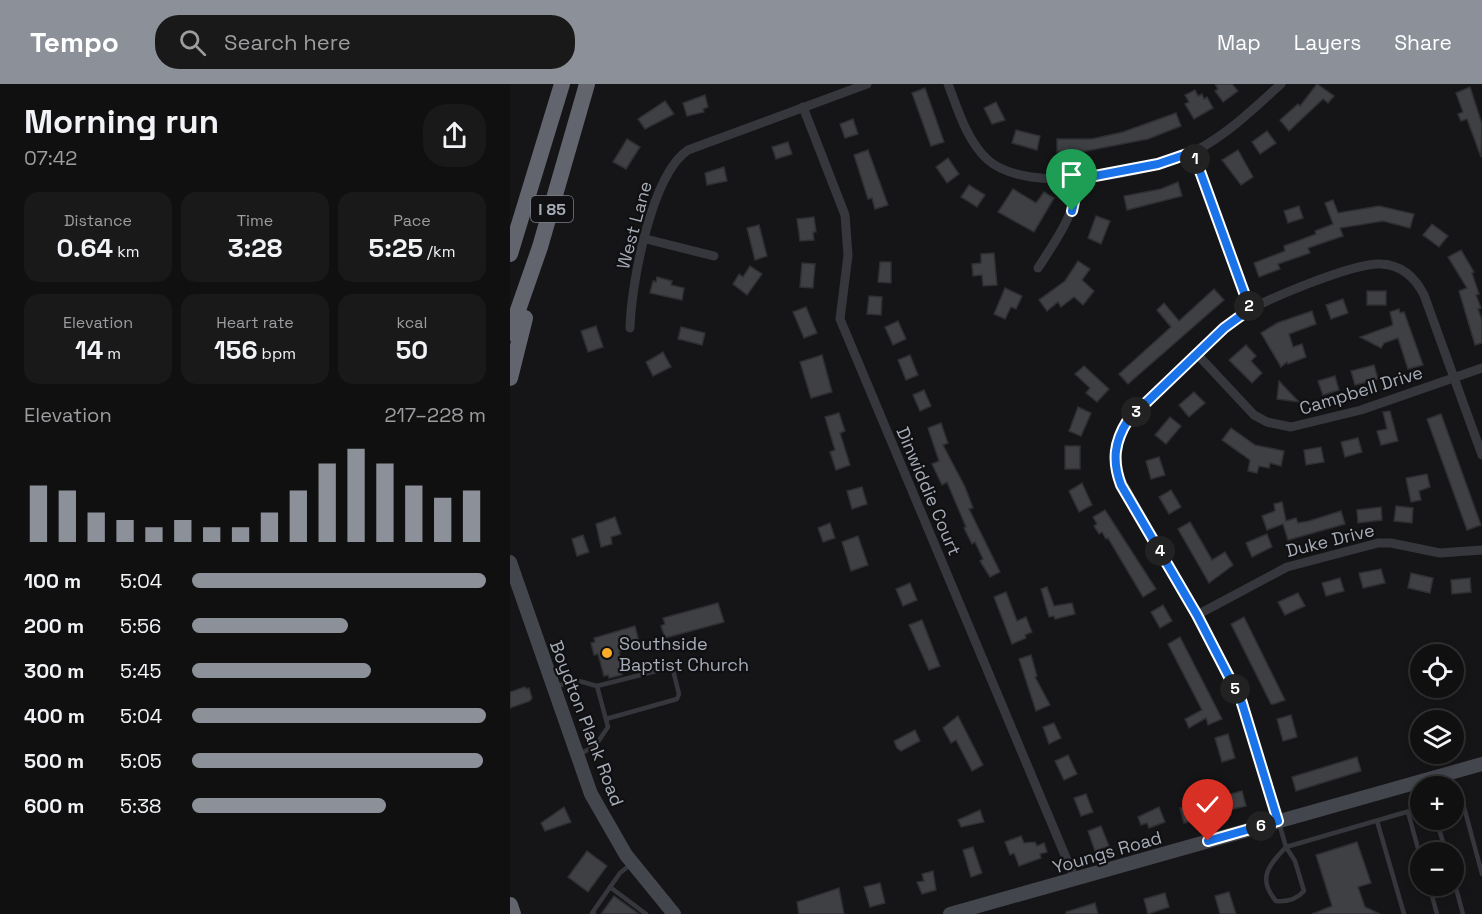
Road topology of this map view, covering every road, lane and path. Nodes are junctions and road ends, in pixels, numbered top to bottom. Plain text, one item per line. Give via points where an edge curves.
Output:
1 (562, 84) edge
2 (587, 84) edge
3 (867, 84) edge
4 (948, 84) edge
5 (1281, 84) edge
6 (803, 107) junction
7 (1193, 152) junction
8 (1079, 179) junction
9 (646, 239) junction
10 (540, 248) junction
11 (510, 254) edge
12 (714, 256) dead end
13 (1038, 268) dead end
14 (1250, 309) junction
15 (630, 328) dead end
16 (510, 333) edge
17 (1197, 354) junction
18 (1482, 369) edge
19 (510, 378) edge
20 (1455, 378) junction
21 (1482, 455) edge
22 (1482, 550) edge
23 (510, 562) edge
24 (1197, 615) junction
25 (552, 686) junction
26 (597, 686) junction
27 (606, 719) junction
28 (577, 756) junction
29 (1482, 764) edge
30 (1447, 776) edge
31 (1410, 787) edge
32 (1464, 807) edge
33 (1408, 812) joint
34 (1278, 821) junction
35 (1377, 821) junction
36 (1416, 842) edge
37 (1286, 847) junction
38 (632, 863) junction
39 (1482, 874) edge
40 (1075, 879) junction
41 (610, 887) junction
42 (1432, 896) edge
43 (1458, 896) edge
44 (602, 899) junction
45 (609, 904) dead end
46 (510, 905) edge
47 (669, 912) edge
48 (513, 914) edge
49 (594, 914) edge
50 (646, 914) edge
51 (950, 914) edge
52 (1404, 914) edge
53 (1437, 914) edge
54 (1463, 914) edge

1 - 11 highway, I 85
2 - 10 highway, I 85
3 - 6 street, West Lane
4 - 8 street via 964,125 988,160 1028,175
5 - 7 street via 1246,117
6 - 9 street, West Lane via 679,156 665,175
6 - 40 street, Dinwiddie Court via 845,215 848,255 840,319 843,328
7 - 8 street via 1129,171
7 - 14 street
8 - 13 street via 1070,217
9 - 12 street
9 - 15 street, West Lane via 631,301
10 - 16 highway, I 85
10 - 19 highway
14 - 17 street
14 - 20 street via 1364,266 1393,266 1419,284
17 - 20 street, Campbell Drive via 1254,415 1291,427 1361,410
17 - 24 street via 1128,420 1118,439 1114,460 1121,485
18 - 20 street, Campbell Drive
20 - 21 street
22 - 24 street, Duke Drive via 1440,554 1378,543 1287,567
23 - 25 street, Boydton Plank Road
24 - 34 street via 1248,719
25 - 26 lane via 579,681
25 - 28 street, Boydton Plank Road
26 - 27 lane
26 - 27 lane via 673,670 677,699
27 - 28 lane via 608,727 603,738
28 - 38 street, Boydton Plank Road via 605,820
29 - 30 street, Youngs Road
31 - 34 street, Youngs Road
32 - 39 lane
33 - 35 lane
33 - 36 lane
34 - 37 lane
34 - 40 street, Youngs Road
35 - 37 lane
35 - 52 lane
37 - 37 lane via 1267,868 1266,876 1272,896 1284,902 1304,891 1295,861
38 - 41 lane
38 - 47 street, Boydton Plank Road
40 - 51 street, Youngs Road
41 - 44 lane
41 - 50 lane
42 - 53 lane
43 - 54 lane
44 - 45 lane
44 - 49 lane
46 - 48 highway

